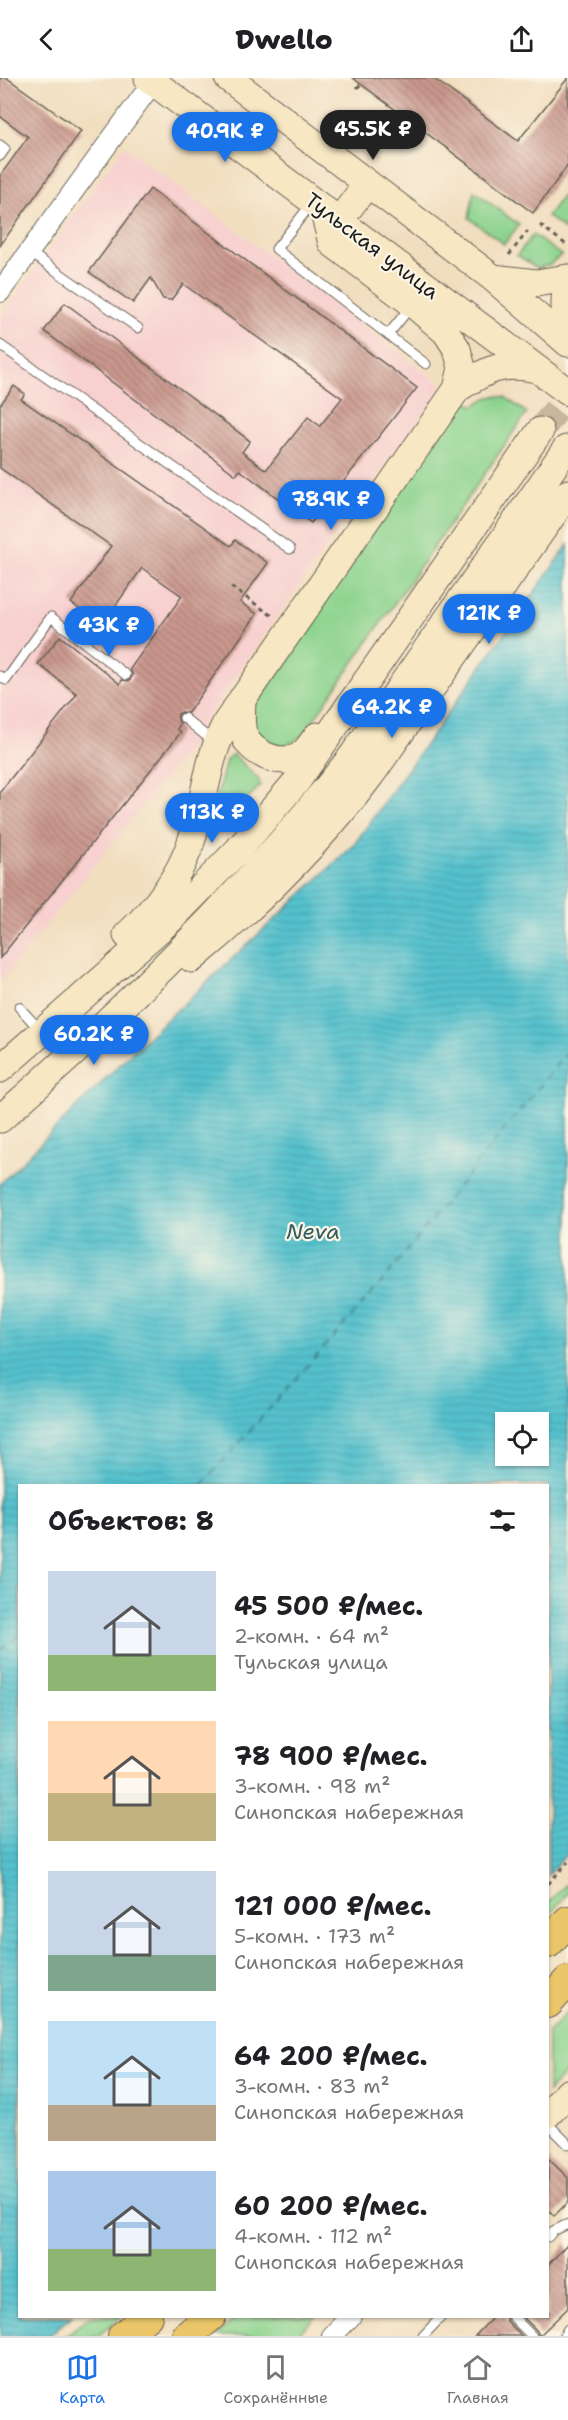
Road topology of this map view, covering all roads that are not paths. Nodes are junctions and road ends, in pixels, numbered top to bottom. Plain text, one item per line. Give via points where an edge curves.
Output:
1 (228, 78) edge
2 (150, 80) edge
3 (0, 145) edge
4 (0, 156) edge
5 (366, 184) junction
6 (325, 210) junction
7 (29, 252) junction
8 (493, 278) junction
9 (568, 278) edge
10 (0, 292) edge
11 (412, 304) junction
12 (568, 327) edge
13 (138, 328) dead end
14 (388, 335) junction
15 (568, 344) edge
16 (0, 345) edge
17 (426, 364) dead end
18 (537, 369) junction
19 (457, 389) junction
20 (568, 392) edge
21 (540, 431) tunnel mouth
22 (566, 449) dead end
23 (568, 493) edge
24 (290, 549) dead end
25 (126, 675) dead end
26 (0, 676) edge
27 (354, 696) junction
28 (242, 699) junction
29 (184, 718) dead end
30 (216, 743) junction
31 (153, 978) junction
32 (78, 999) junction
33 (19, 1008) dead end
34 (41, 1032) junction
35 (0, 1069) edge
36 (0, 1119) edge
37 (568, 1921) edge
38 (549, 1942) edge
39 (568, 1981) edge
40 (549, 2002) edge
41 (568, 2093) edge
42 (549, 2113) edge
43 (549, 2125) edge
44 (568, 2144) edge
45 (568, 2224) edge
46 (549, 2236) edge
47 (145, 2318) edge
48 (209, 2318) edge
49 (349, 2318) edge
50 (440, 2318) edge
51 (514, 2318) edge
52 (568, 2329) edge
53 (123, 2336) edge
54 (187, 2336) edge
55 (332, 2336) edge
56 (423, 2336) edge
57 (532, 2336) edge
58 (564, 2336) edge

1 - 5 main road
2 - 6 main road, Тульская улица
2 - 7 street
3 - 4 lane via 5,149
5 - 6 main road
5 - 8 main road
6 - 11 main road via 332,243
6 - 14 lane via 276,249
6 - 18 main road, Тульская улица
7 - 10 street
7 - 13 lane
8 - 9 main road via 536,283
8 - 15 main road
9 - 12 main road
11 - 14 lane
11 - 19 main road via 446,332 457,350 462,368
14 - 17 lane
16 - 24 lane
18 - 19 main road via 510,365 495,368
18 - 20 main road, Тульская улица
19 - 28 main road
21 - 27 main road
22 - 31 main road via 353,755 239,889
23 - 31 main road via 341,814 267,893 219,936 184,965
25 - 26 lane via 51,617 6,680
27 - 28 main road via 333,711 298,757 281,759 266,757 244,734
27 - 32 main road via 297,781 238,850 170,920
28 - 30 main road
29 - 30 lane
30 - 32 main road via 183,862 150,913 95,966
31 - 36 main road
32 - 34 main road
33 - 34 lane
34 - 35 main road
37 - 38 main road
39 - 40 main road
41 - 42 main road
43 - 44 lane
45 - 46 lane
47 - 53 main road
48 - 54 main road
49 - 55 street
50 - 56 lane
51 - 57 lane
52 - 58 lane

